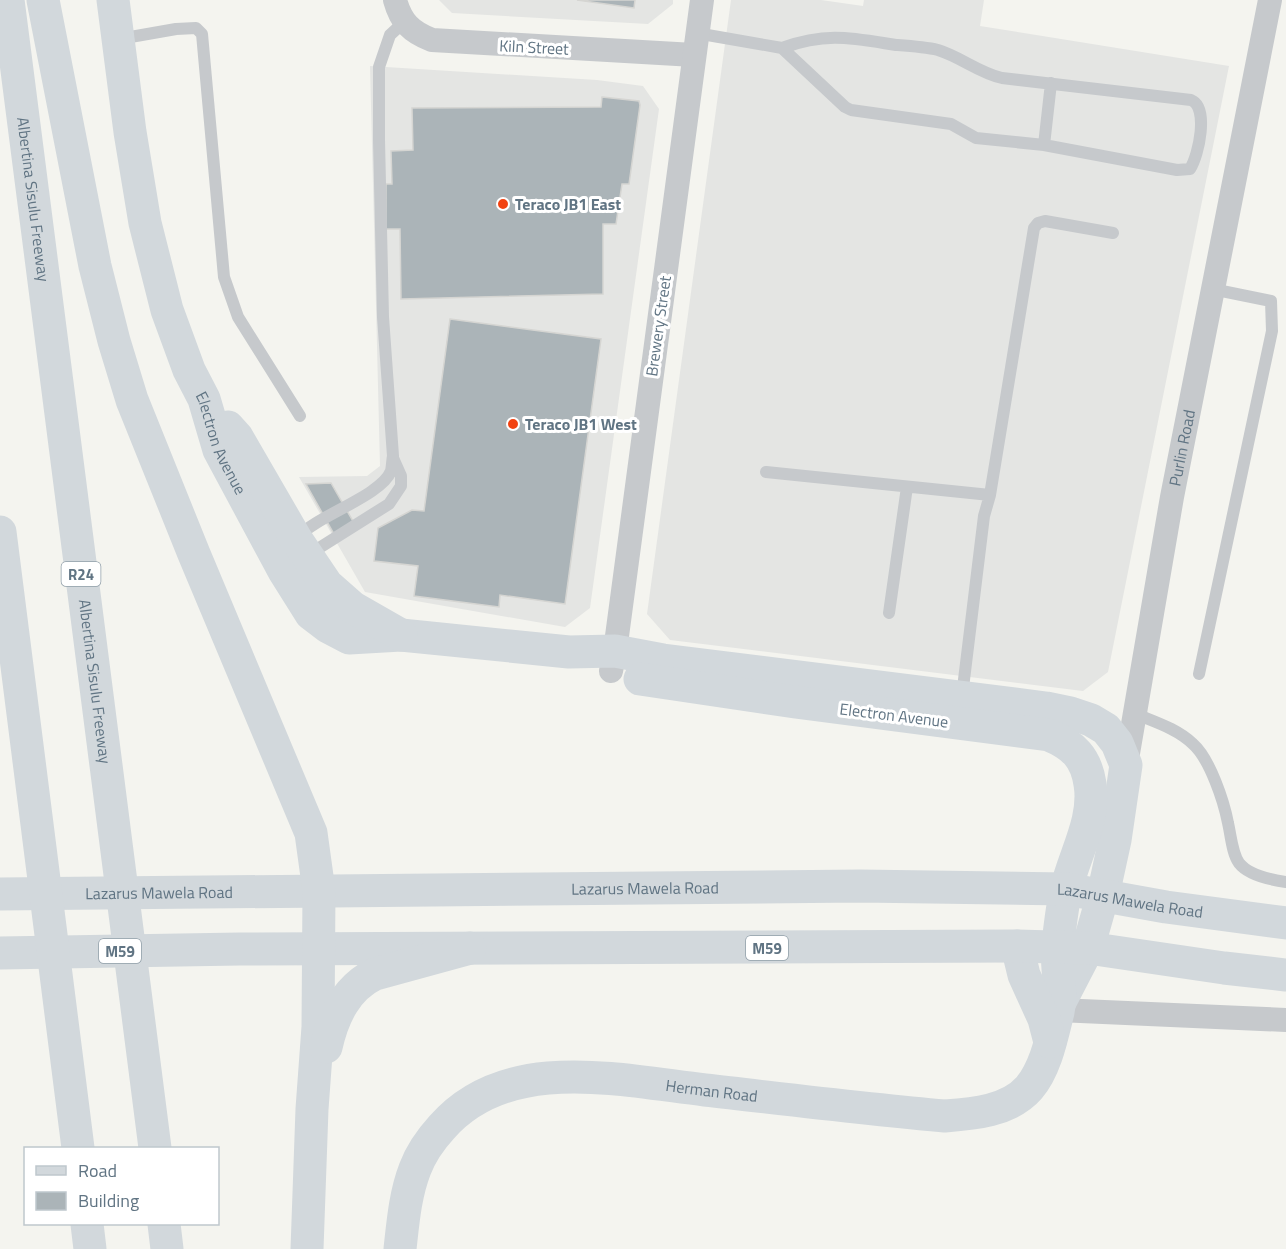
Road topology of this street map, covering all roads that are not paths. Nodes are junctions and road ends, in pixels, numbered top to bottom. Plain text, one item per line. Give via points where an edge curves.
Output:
1 (8, 0) edge
2 (43, 0) edge
3 (112, 0) edge
4 (702, 0) edge
5 (1270, 0) edge
6 (400, 11) edge
7 (118, 39) junction
8 (695, 44) junction
9 (782, 48) junction
10 (1051, 83) junction
11 (1044, 145) junction
12 (1113, 232) dead end
13 (1212, 289) junction
14 (300, 416) dead end
15 (393, 456) junction
16 (765, 472) dead end
17 (908, 487) junction
18 (990, 495) junction
19 (0, 532) edge
20 (296, 555) junction
21 (889, 613) dead end
22 (613, 661) junction
23 (1199, 674) dead end
24 (962, 698) junction
25 (1136, 714) junction
26 (1126, 765) junction
27 (1286, 882) edge
28 (1066, 889) junction
29 (319, 891) junction
30 (0, 894) edge
31 (1103, 895) junction
32 (1286, 923) edge
33 (1017, 946) junction
34 (1073, 947) junction
35 (470, 948) junction
36 (318, 949) junction
37 (0, 953) edge
38 (1286, 975) edge
39 (1059, 1006) junction
40 (1286, 1020) edge
41 (1050, 1042) junction
42 (312, 1109) junction
43 (78, 1147) edge
44 (155, 1147) edge
45 (87, 1225) edge
46 (164, 1225) edge
47 (90, 1249) edge
48 (167, 1249) edge
49 (307, 1249) edge
50 (400, 1249) edge

1 - 44 main road, Albertina Sisulu Freeway / R24
2 - 29 main road via 96,266 132,400 305,816
3 - 7 main road, Electron Avenue
4 - 8 street, Brewery Street
5 - 13 street, Purlin Road
6 - 8 street, Kiln Street via 411,30 447,43
6 - 15 lane via 379,67 383,317
7 - 14 lane via 177,29 196,28 202,34 224,278 238,316
7 - 20 main road, Electron Avenue via 152,255 173,327 204,399 219,450
8 - 9 lane
8 - 22 street, Brewery Street
9 - 10 lane via 838,37 937,50 992,76
9 - 11 lane via 848,109 951,124 983,139
10 - 11 lane
10 - 11 lane via 1191,100 1200,107 1201,119 1195,160 1190,169 1184,170
12 - 18 lane via 1045,221 1034,228
13 - 23 lane via 1270,301 1272,331
13 - 25 street, Purlin Road
15 - 20 lane via 385,480 303,531
15 - 20 lane via 401,486 389,504
16 - 17 lane
17 - 18 lane
17 - 21 lane
18 - 24 lane via 984,516
19 - 43 main road
20 - 22 main road, Electron Avenue via 311,614 349,638 401,635 568,652
22 - 24 main road, Electron Avenue via 663,660
22 - 28 main road, Electron Avenue via 642,680 1049,735 1066,742 1079,754 1086,770 1090,799
24 - 26 main road, Electron Avenue via 1046,708 1091,720 1106,729 1117,743
25 - 26 street, Purlin Road
25 - 27 lane via 1174,730 1194,744 1212,772 1240,864 1262,876
26 - 31 main road, Purlin Road
28 - 29 main road, Lazarus Mawela Road via 861,886
28 - 31 main road, Lazarus Mawela Road
28 - 34 main road, Herman Road
29 - 30 main road, Lazarus Mawela Road
29 - 36 main road
31 - 32 main road, Lazarus Mawela Road
31 - 34 main road, Herman Road
33 - 34 main road, M59
33 - 35 main road, M59
33 - 41 main road
34 - 38 main road, M59
34 - 39 main road, Herman Road
35 - 36 main road, M59
35 - 42 main road via 375,974 355,987 334,1018
36 - 37 main road, M59
36 - 42 main road
39 - 40 street
39 - 41 main road, Herman Road
41 - 50 main road, Herman Road via 1030,1087 1020,1095 995,1108 945,1116 575,1077 507,1086 460,1109 423,1151 404,1204
42 - 49 main road
45 - 47 main road
46 - 48 main road

